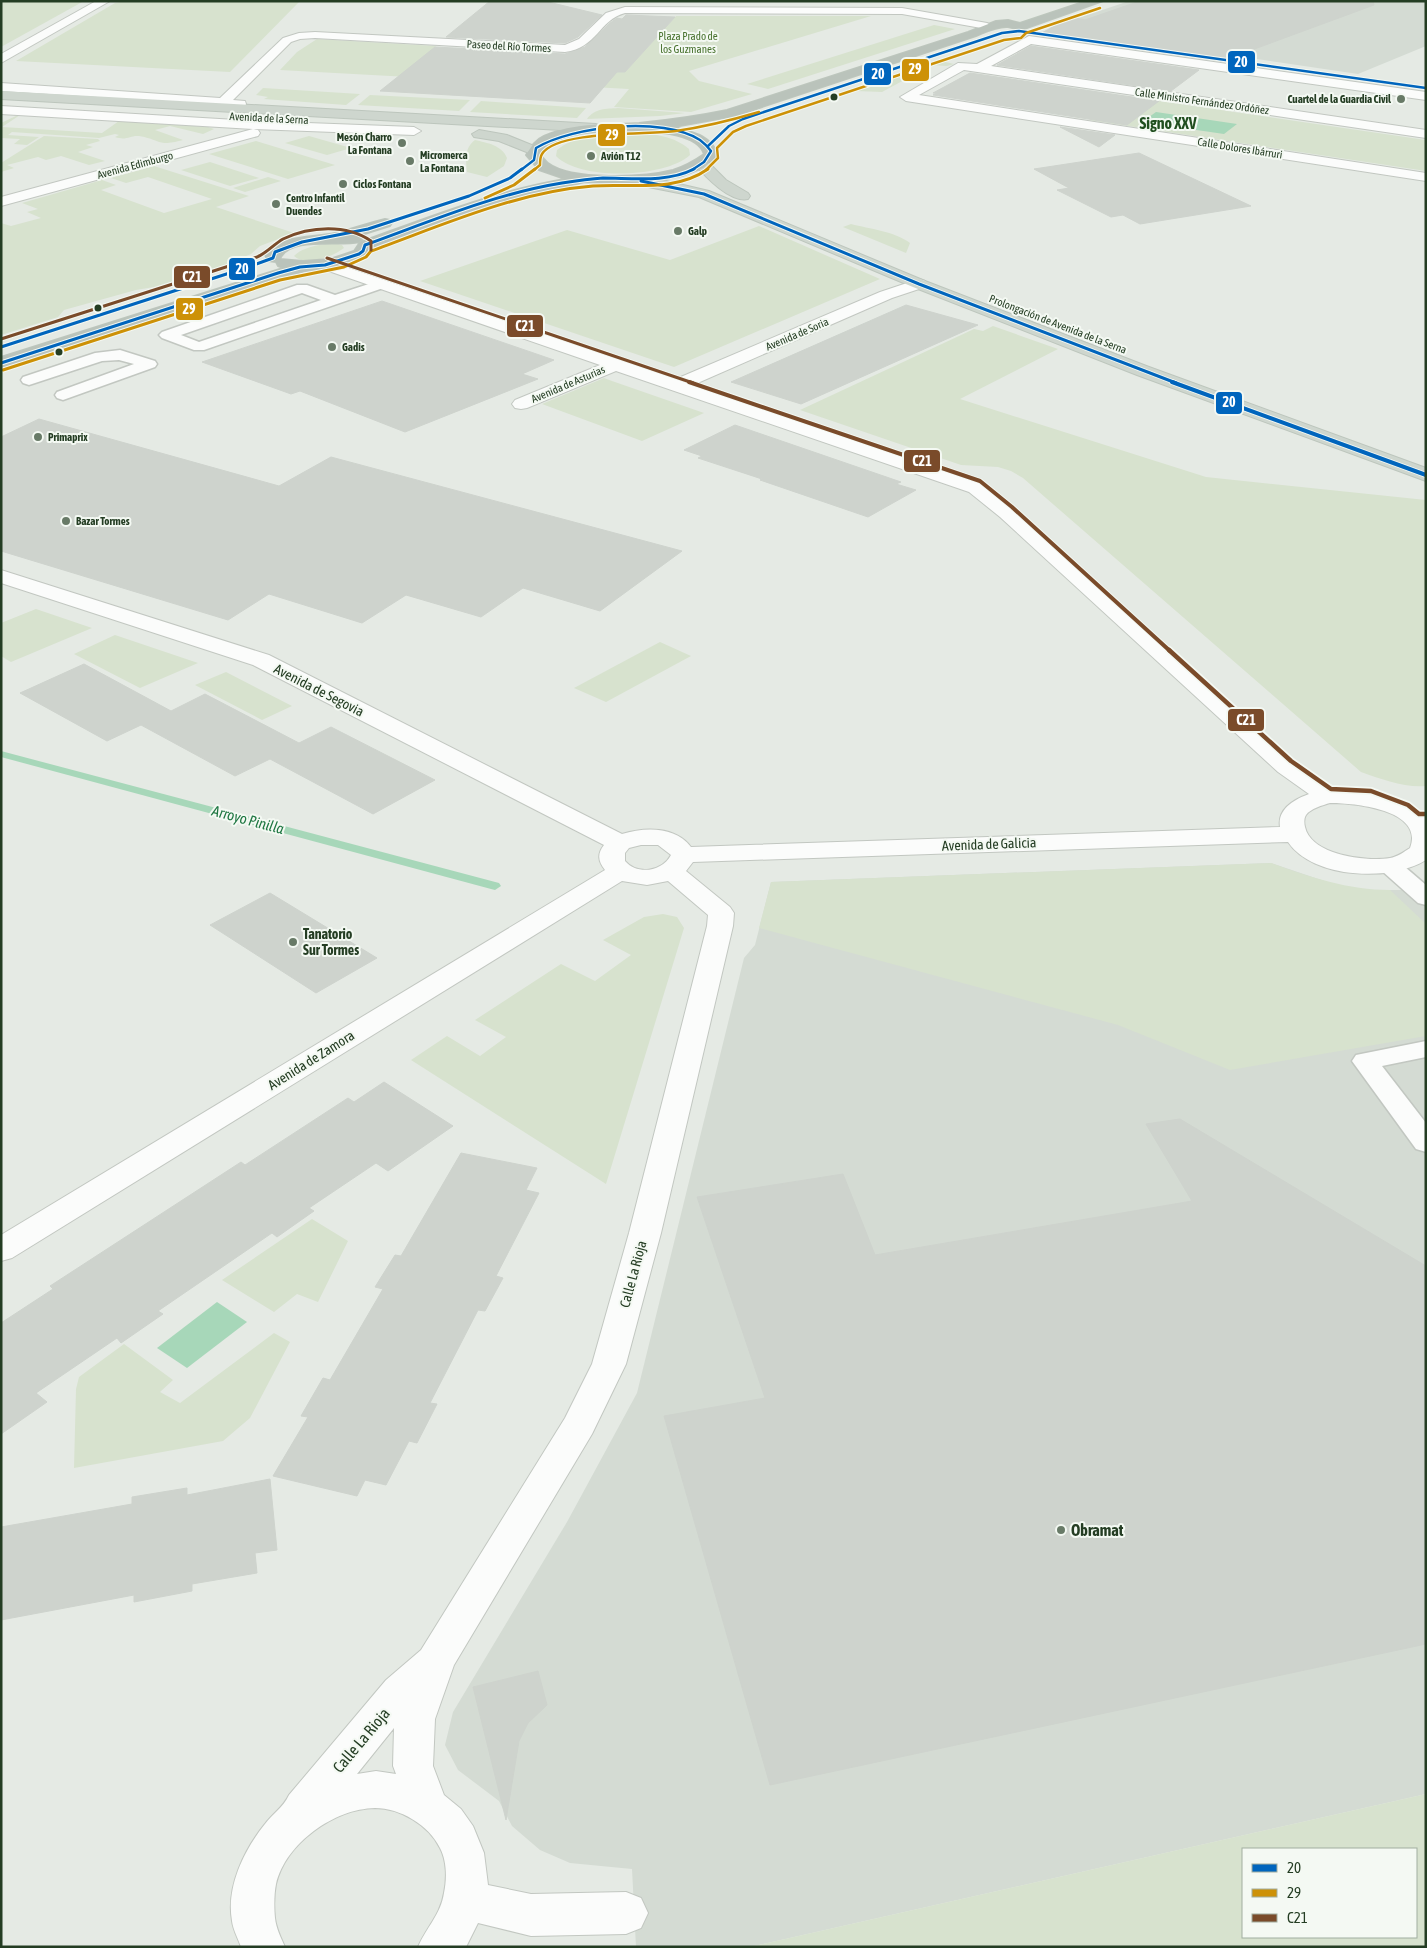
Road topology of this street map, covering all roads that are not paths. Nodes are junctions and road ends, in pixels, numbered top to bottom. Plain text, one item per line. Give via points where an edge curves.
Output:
1 (104, 1) edge
2 (1075, 1) edge
3 (1098, 1) edge
4 (993, 27) junction
5 (1020, 29) junction
6 (1204, 56) junction
7 (1, 59) edge
8 (1192, 63) junction
9 (979, 68) junction
10 (1176, 73) dead end
11 (1161, 83) dead end
12 (1381, 86) junction
13 (1, 87) edge
14 (1426, 88) edge
15 (1118, 89) junction
16 (1145, 93) junction
17 (1, 96) edge
18 (1426, 96) edge
19 (1103, 98) dead end
20 (1363, 100) dead end
21 (223, 102) junction
22 (3, 110) edge
23 (1349, 110) dead end
24 (1081, 112) dead end
25 (368, 116) junction
26 (1067, 121) junction
27 (1336, 121) junction
28 (253, 126) junction
29 (268, 126) junction
30 (638, 127) junction
31 (596, 128) junction
32 (414, 131) dead end
33 (1426, 134) edge
34 (708, 146) junction
35 (534, 155) junction
36 (702, 164) junction
37 (1426, 177) edge
38 (594, 179) junction
39 (633, 180) junction
40 (1, 194) edge
41 (1, 202) edge
42 (337, 237) junction
43 (365, 245) junction
44 (273, 258) junction
45 (325, 265) junction
46 (300, 267) junction
47 (381, 284) junction
48 (919, 284) junction
49 (336, 300) junction
50 (172, 337) junction
51 (1, 346) edge
52 (120, 355) junction
53 (1, 363) edge
54 (615, 365) junction
55 (29, 380) dead end
56 (676, 386) junction
57 (63, 395) dead end
58 (521, 404) dead end
59 (1426, 459) edge
60 (1426, 475) edge
61 (1, 576) edge
62 (1329, 796) junction
63 (1421, 822) edge
64 (1294, 834) junction
65 (620, 843) junction
66 (678, 863) junction
67 (1390, 866) junction
68 (621, 871) junction
69 (1426, 898) edge
70 (1426, 1049) edge
71 (1423, 1135) edge
72 (1, 1250) edge
73 (436, 1660) junction
74 (427, 1804) junction
75 (290, 1824) junction
76 (466, 1900) junction
77 (626, 1913) dead end
78 (263, 1947) edge
79 (440, 1947) edge

1 - 7 street
2 - 4 highway
3 - 5 highway
4 - 5 highway
4 - 21 street, Paseo del Río Tormes via 902,11 625,10 611,13 581,43 566,48 299,36 287,40
4 - 30 highway via 730,113
4 - 34 highway via 743,119 729,126
5 - 6 street
6 - 8 street
6 - 12 street
8 - 9 street via 1028,40
8 - 10 street
8 - 12 street
9 - 15 street, Calle Ministro Fernández Ordóñez
9 - 26 street, Calle Dolores Ibárruri via 962,66 906,97
11 - 16 street
12 - 14 street
12 - 18 street
12 - 20 street
13 - 21 street, Avenida de la Serna
15 - 16 street, Calle Ministro Fernández Ordóñez
15 - 19 street
16 - 27 street, Calle Ministro Fernández Ordóñez
17 - 25 main road, Avenida de la Serna
21 - 25 street, Avenida de la Serna
22 - 28 street, Avenida de la Serna
22 - 35 main road, Avenida de la Serna via 446,129 502,138
23 - 27 street
24 - 26 street
25 - 31 main road, Avenida de la Serna
26 - 37 street, Calle Dolores Ibárruri
27 - 33 street, Calle Ministro Fernández Ordóñez
28 - 29 street, Avenida de la Serna
28 - 40 street, Avenida Edimburgo
29 - 32 street, Avenida de la Serna
29 - 41 street, Avenida Edimburgo via 264,130
30 - 31 highway
30 - 34 highway via 683,133
31 - 35 highway via 540,143
34 - 36 highway via 710,155
35 - 38 highway via 540,165 561,174
35 - 42 highway via 525,169 509,180
36 - 39 highway via 677,173
36 - 59 main road, Prolongación de Avenida de la Serna via 726,188 942,280
38 - 39 highway
38 - 43 highway via 554,184 517,194
39 - 48 main road, Prolongación de Avenida de la Serna via 704,194
42 - 43 highway
42 - 44 highway via 287,247 276,252
43 - 45 highway via 359,254
44 - 46 highway
44 - 51 highway
45 - 46 highway
45 - 47 street, Avenida de Asturias
46 - 53 highway
47 - 49 lane
47 - 54 street, Avenida de Asturias
48 - 56 street, Avenida de Soria via 886,295
48 - 60 main road, Prolongación de Avenida de la Serna
49 - 50 lane via 199,347
49 - 50 lane via 302,288 167,335
50 - 52 lane
52 - 55 lane via 100,356
52 - 57 lane via 149,364
54 - 56 street, Avenida de Asturias
54 - 58 street, Avenida de Asturias
56 - 62 street, Avenida de Asturias via 976,488 1008,513 1286,767
61 - 65 street, Avenida de Segovia via 261,660
62 - 63 street via 1369,798
62 - 64 street via 1313,800 1293,814
63 - 67 street via 1424,833 1422,849 1407,861
64 - 66 street, Avenida de Galicia
64 - 67 street via 1322,857 1344,864
65 - 66 street via 639,837 660,837 677,844
65 - 68 street via 612,852 612,862
66 - 68 street via 660,876 646,877
66 - 73 street, Calle La Rioja via 721,913 720,926 609,1364 580,1424
67 - 69 lane
68 - 72 street, Avenida de Zamora
70 - 71 lane via 1365,1061
73 - 74 street, Calle La Rioja via 415,1719 413,1766
73 - 75 street, Calle La Rioja via 400,1692
74 - 75 street via 383,1790 358,1791 311,1809
74 - 76 street via 448,1822 462,1845 468,1872
75 - 78 street via 267,1852 254,1885 253,1919
76 - 77 street via 531,1915
76 - 79 street via 452,1933

